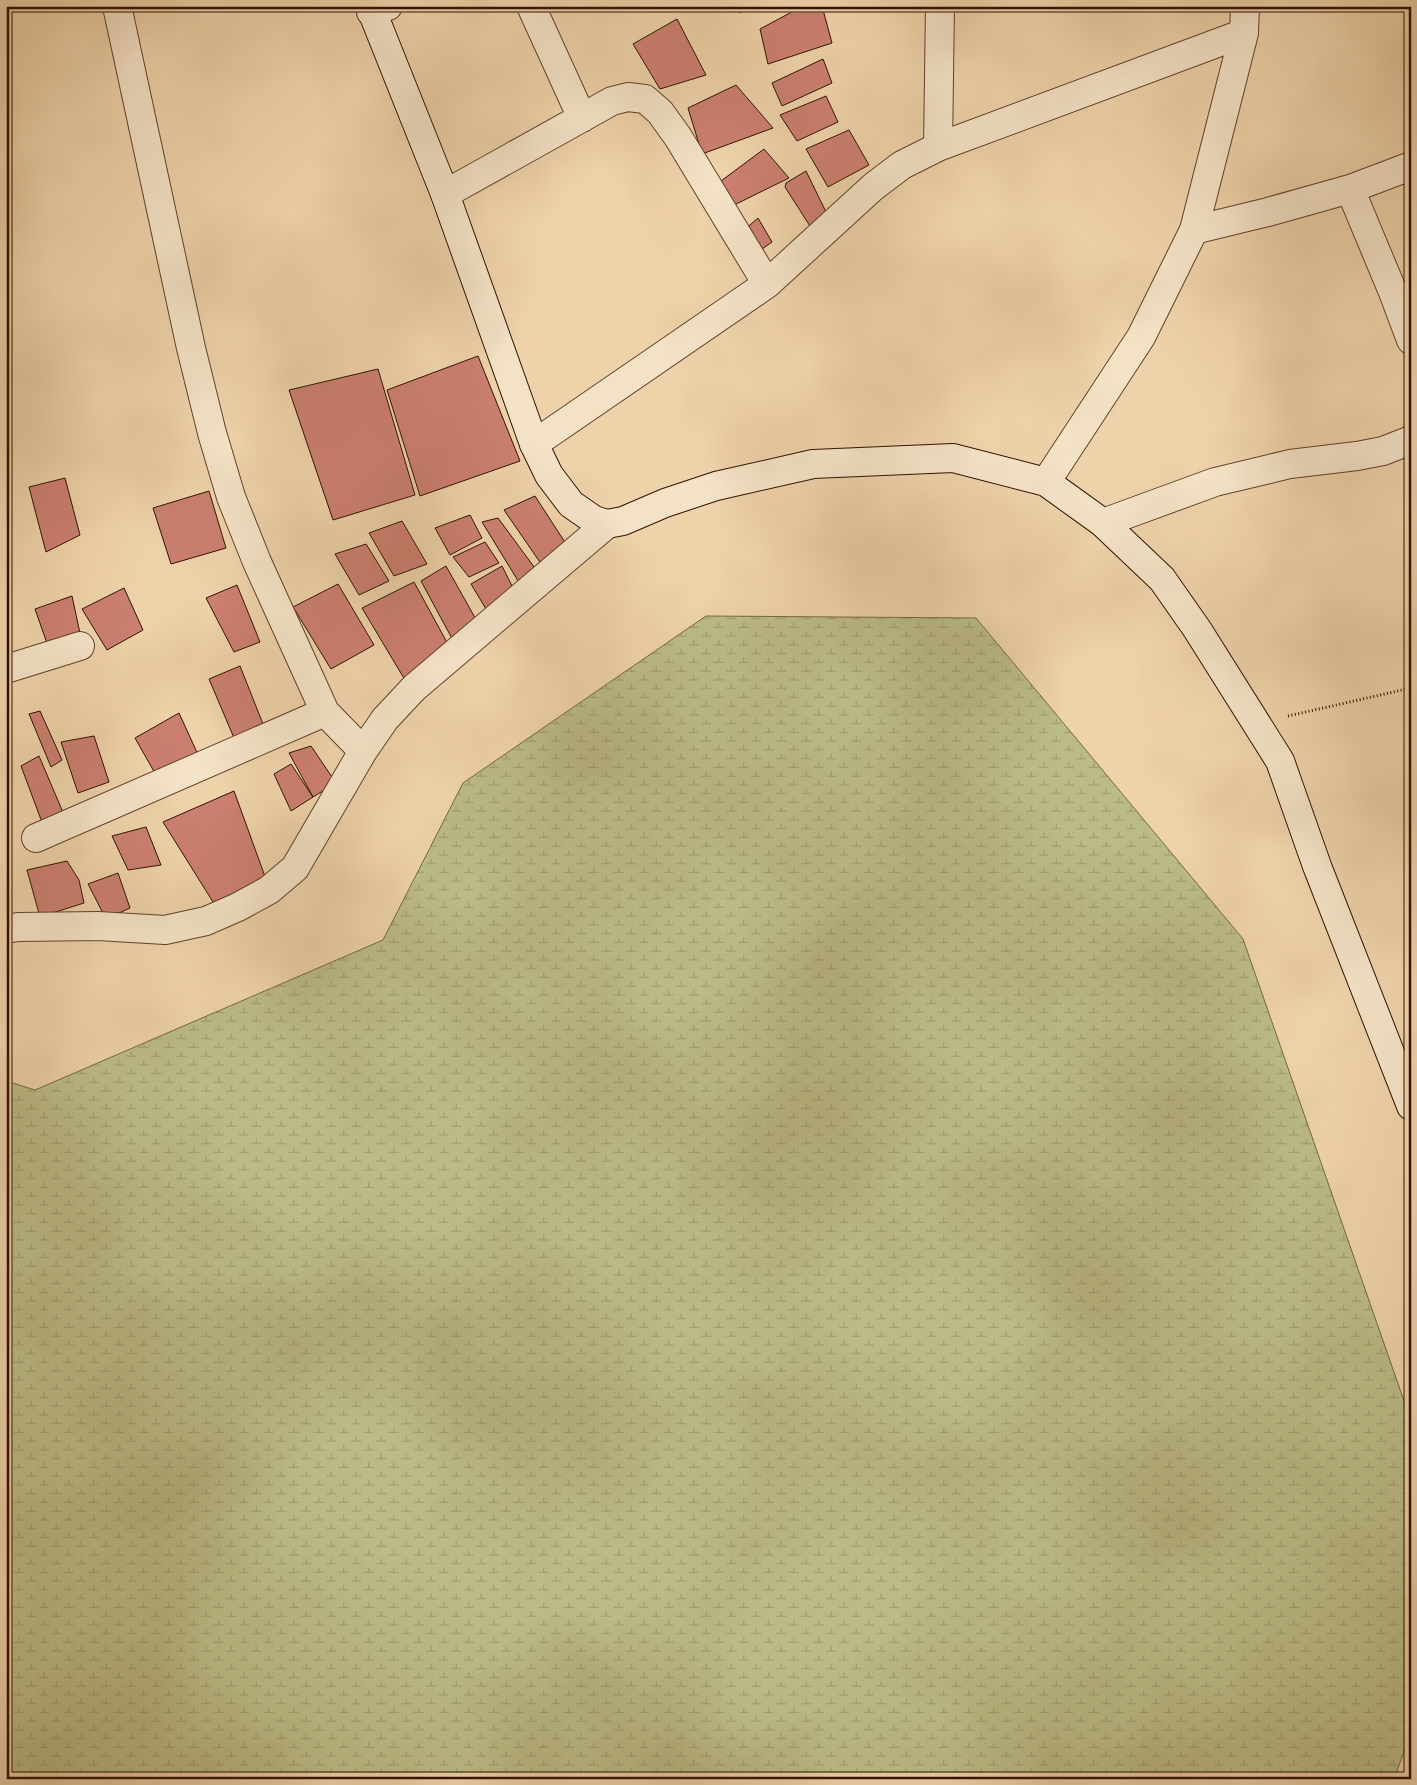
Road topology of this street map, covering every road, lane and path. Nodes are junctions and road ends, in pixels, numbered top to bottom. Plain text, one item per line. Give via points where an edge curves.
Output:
1 (117, 6) edge
2 (531, 6) edge
3 (940, 6) edge
4 (1245, 6) edge
5 (376, 8) edge
6 (1244, 33) junction
7 (582, 118) junction
8 (938, 147) junction
9 (1411, 166) edge
10 (1350, 189) junction
11 (445, 194) junction
12 (1194, 230) junction
13 (766, 284) junction
14 (1402, 289) edge
15 (1411, 340) edge
16 (1411, 440) edge
17 (534, 444) junction
18 (1046, 482) junction
19 (1103, 523) junction
20 (607, 524) junction
21 (80, 646) dead end
22 (6, 669) edge
23 (1411, 688) edge
24 (325, 712) junction
25 (1256, 723) junction
26 (363, 751) junction
27 (36, 838) dead end
28 (10, 921) edge
29 (1411, 1106) edge

1 - 24 street via 212,433 231,497 257,562
2 - 7 street
3 - 8 street
4 - 6 street
5 - 11 street
6 - 8 street
6 - 12 street
7 - 11 street
7 - 13 street via 612,102 628,97 645,98 678,137
8 - 13 street via 902,165 873,187
9 - 10 street
10 - 12 street
10 - 14 street
11 - 17 street
12 - 18 street via 1141,337
13 - 17 street
14 - 15 street
16 - 19 street via 1383,451 1290,464 1215,482
17 - 20 street via 550,475 571,504 594,520
18 - 19 street
18 - 20 street via 953,458 813,464 716,486
19 - 25 street via 1162,579 1198,629
20 - 26 street via 414,688
21 - 22 street
23 - 25 path
24 - 26 street
24 - 27 street
25 - 29 street via 1280,761
26 - 28 street via 296,868 269,890 238,907 206,921 165,930

